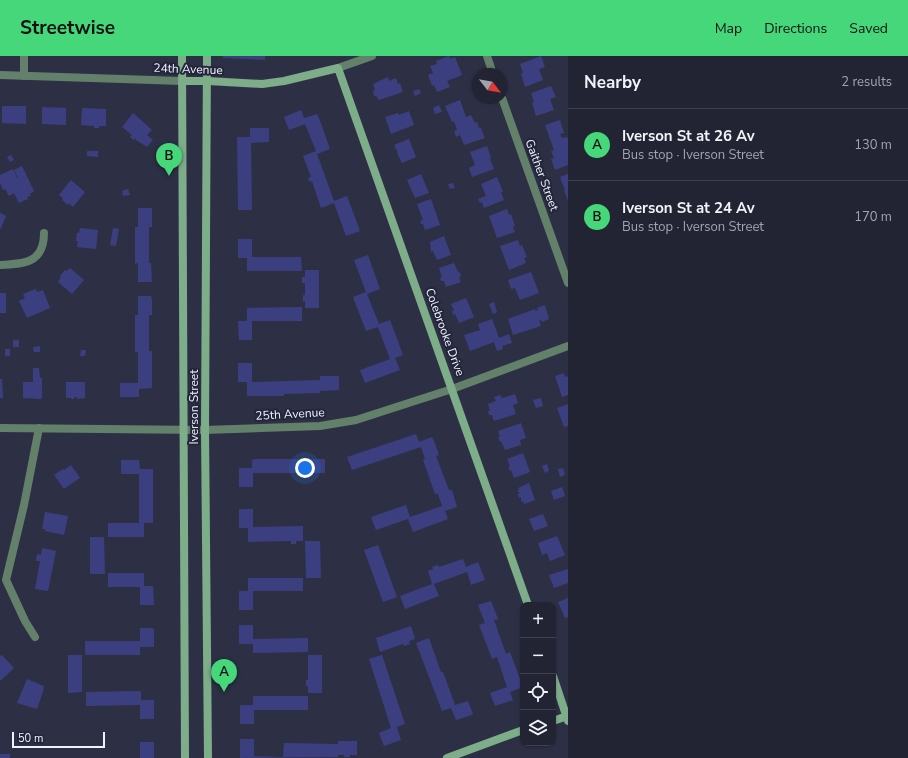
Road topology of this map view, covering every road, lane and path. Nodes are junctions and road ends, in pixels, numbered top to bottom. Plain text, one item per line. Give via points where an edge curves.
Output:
1 (24, 56) edge
2 (182, 56) edge
3 (207, 56) edge
4 (372, 56) edge
5 (487, 56) edge
6 (338, 68) junction
7 (491, 68) edge
8 (0, 75) edge
9 (24, 76) junction
10 (182, 81) junction
11 (208, 81) junction
12 (504, 104) edge
13 (44, 233) dead end
14 (0, 265) edge
15 (568, 283) edge
16 (568, 346) edge
17 (452, 389) junction
18 (0, 428) edge
19 (39, 428) junction
20 (184, 429) junction
21 (205, 430) junction
22 (3, 580) edge
23 (527, 602) edge
24 (35, 636) dead end
25 (556, 684) edge
26 (568, 718) edge
27 (556, 720) edge
28 (520, 731) edge
29 (185, 758) edge
30 (208, 758) edge
31 (447, 758) edge

1 - 9 street
2 - 10 main road, Iverson Street
3 - 11 main road, Iverson Street
4 - 6 street, 24th Avenue
5 - 7 street
6 - 11 main road, 24th Avenue via 262,84
6 - 17 main road, Colebrooke Drive
8 - 9 street, 24th Avenue
9 - 10 street, 24th Avenue
10 - 11 main road, 24th Avenue
10 - 20 main road, Iverson Street
11 - 21 main road, Iverson Street
12 - 15 street, Gaither Street
13 - 14 street via 42,247 34,259
16 - 17 street, 25th Avenue
17 - 21 street, 25th Avenue via 342,423
17 - 23 main road, Colebrooke Drive
18 - 19 street, 25th Avenue
19 - 20 street, 25th Avenue
19 - 22 street via 24,506
20 - 21 street, 25th Avenue
20 - 29 main road, Iverson Street
21 - 30 main road, Iverson Street
22 - 24 street
25 - 26 main road
26 - 27 main road
28 - 31 main road

